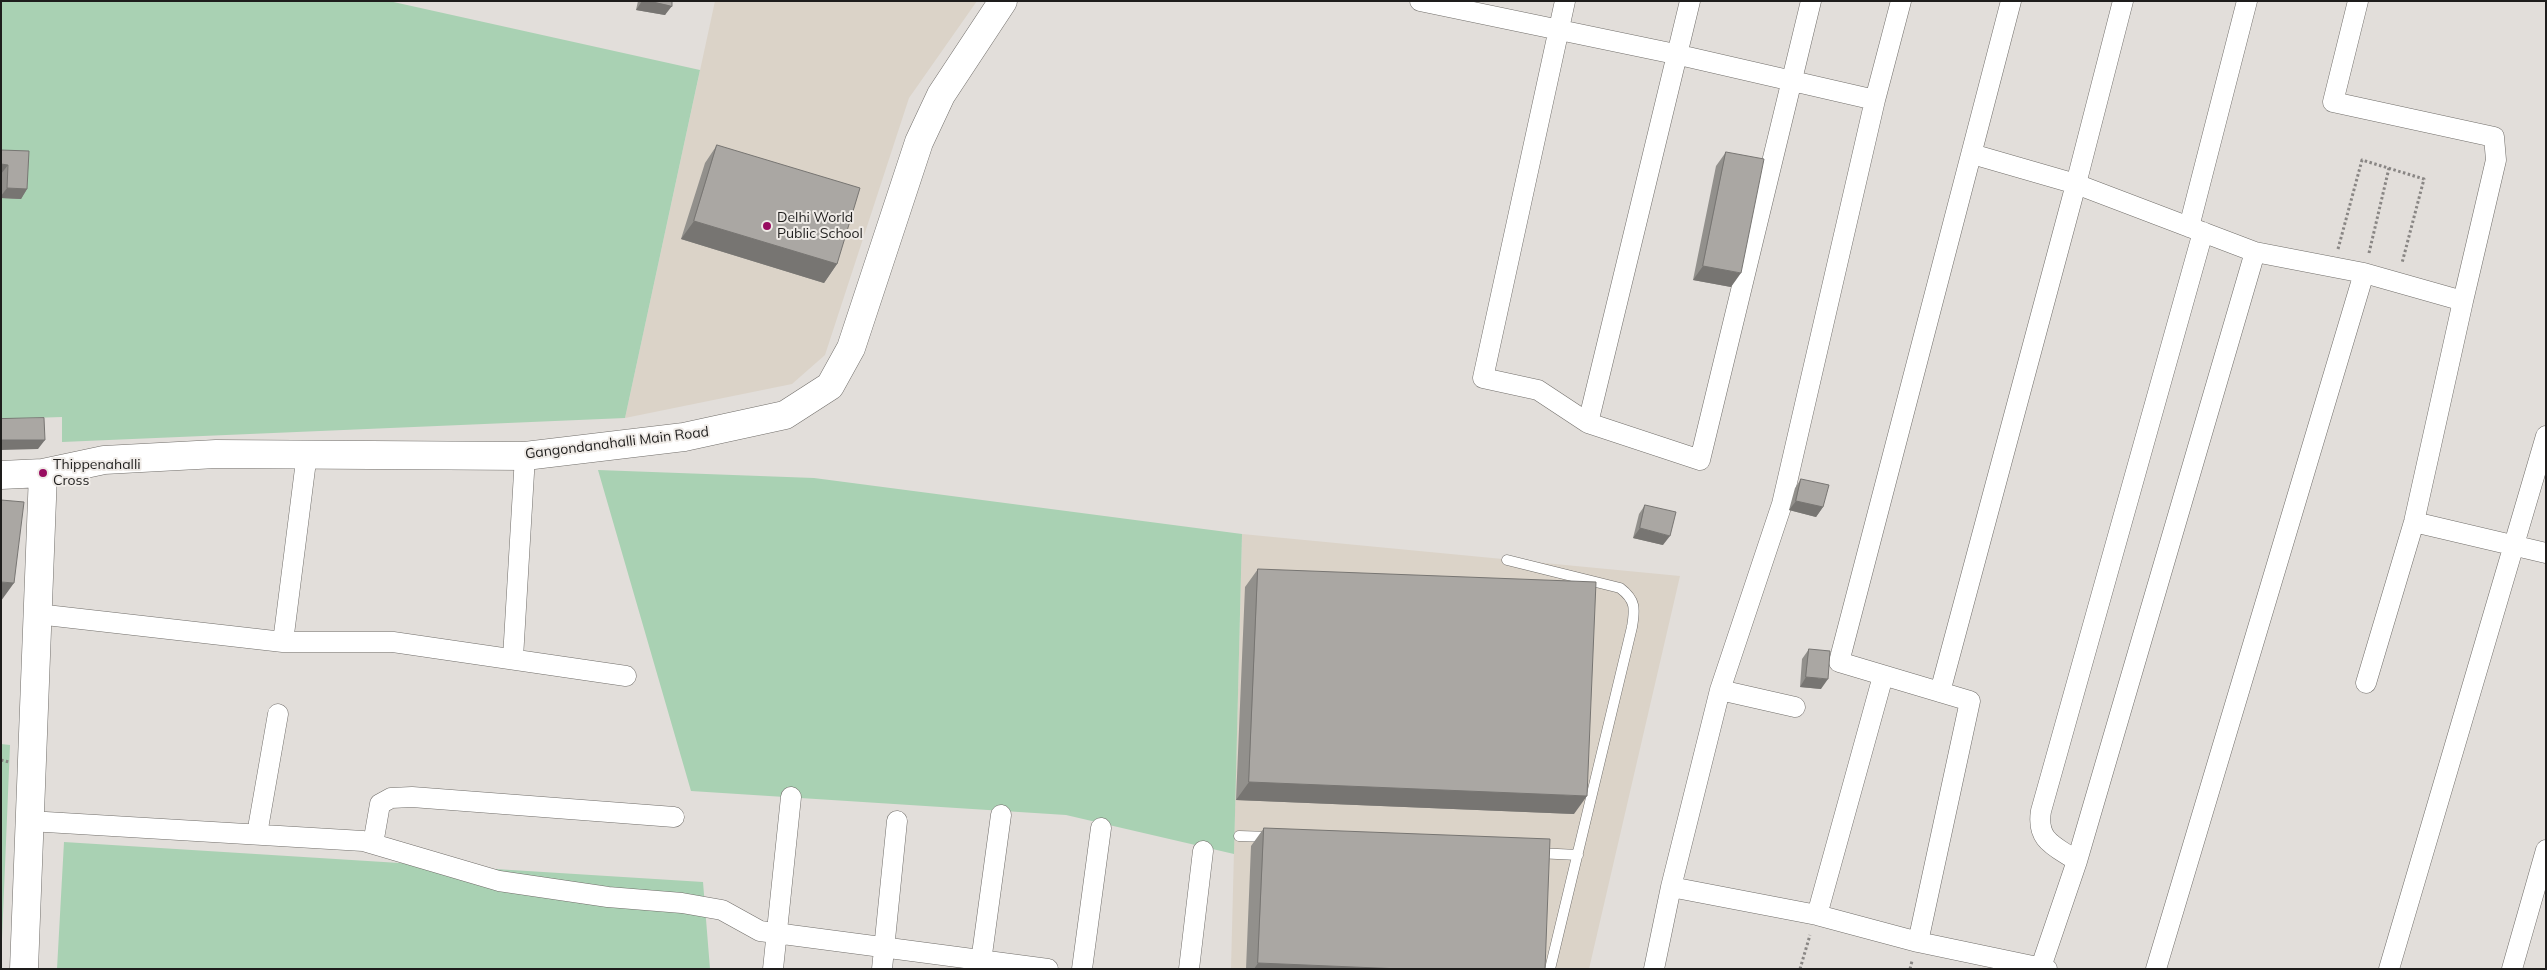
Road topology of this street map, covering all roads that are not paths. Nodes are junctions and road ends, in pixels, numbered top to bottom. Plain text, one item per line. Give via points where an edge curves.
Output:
1 (1003, 1) edge
2 (1420, 1) edge
3 (1565, 1) edge
4 (1690, 1) edge
5 (1811, 1) edge
6 (1902, 1) edge
7 (2011, 1) edge
8 (2123, 1) edge
9 (2247, 1) edge
10 (2358, 1) edge
11 (1558, 30) junction
12 (1676, 54) junction
13 (1791, 81) junction
14 (1875, 100) junction
15 (1972, 154) junction
16 (2076, 184) junction
17 (2196, 229) junction
18 (2255, 252) junction
19 (2364, 273) junction
20 (2463, 302) junction
21 (1588, 423) junction
22 (2546, 436) edge
23 (307, 453) junction
24 (525, 456) junction
25 (43, 473) junction
26 (1, 476) edge
27 (2414, 522) junction
28 (2513, 545) junction
29 (2546, 553) edge
30 (1507, 560) dead end
31 (37, 614) junction
32 (283, 642) junction
33 (512, 658) junction
34 (626, 676) dead end
35 (1883, 676) junction
36 (2366, 684) dead end
37 (1720, 690) junction
38 (1940, 692) junction
39 (1795, 707) dead end
40 (278, 714) dead end
41 (791, 797) dead end
42 (1001, 815) dead end
43 (674, 817) dead end
44 (29, 821) junction
45 (898, 821) dead end
46 (1101, 828) dead end
47 (257, 834) junction
48 (1240, 836) dead end
49 (1279, 838) edge
50 (373, 844) junction
51 (2546, 850) edge
52 (1202, 851) dead end
53 (1529, 852) edge
54 (1578, 855) junction
55 (2077, 861) junction
56 (1671, 887) junction
57 (1816, 915) junction
58 (777, 934) junction
59 (1918, 942) junction
60 (885, 946) junction
61 (980, 964) edge
62 (2044, 968) edge
63 (24, 969) edge
64 (773, 969) edge
65 (882, 969) edge
66 (1048, 969) edge
67 (1082, 969) edge
68 (1189, 969) edge
69 (1550, 969) edge
70 (1654, 969) edge
71 (2156, 969) edge
72 (2388, 969) edge
73 (2512, 969) edge

1 - 24 street, Gangondanahalli Main Road via 941,95 919,142 850,348 830,386 785,415 684,437
2 - 11 street
3 - 11 street
4 - 12 street
5 - 13 street
6 - 14 street
7 - 15 street
8 - 16 street
9 - 17 street
10 - 20 street via 2333,102 2494,137 2496,160
11 - 12 street
11 - 21 street via 1483,378 1538,390
12 - 13 street
12 - 21 street
13 - 14 street
13 - 21 street via 1700,460
14 - 37 street via 1782,504
15 - 16 street
15 - 35 street via 1839,662
16 - 17 street
16 - 38 street
17 - 18 street
17 - 55 street via 2041,811 2039,825 2044,838
18 - 19 street
18 - 55 street
19 - 20 street
19 - 71 street
20 - 27 street
22 - 28 street
23 - 24 street, Gangondanahalli Main Road
23 - 25 street, Gangondanahalli Main Road via 104,460
23 - 32 street
24 - 33 street
25 - 26 street, Gangondanahalli Main Road
25 - 31 street
27 - 28 street
27 - 36 street
28 - 29 street
28 - 72 street
30 - 54 lane via 1620,588 1631,596 1632,627
31 - 32 street
31 - 44 street
32 - 33 street via 393,642
33 - 34 street
35 - 38 street
35 - 57 street
37 - 39 street
37 - 56 street
38 - 59 street via 1970,701
40 - 47 street
41 - 58 street
42 - 61 street
43 - 50 street via 391,798 380,804
44 - 47 street
44 - 63 street
45 - 60 street
46 - 67 street
47 - 50 street via 363,840
48 - 49 lane
50 - 58 street via 499,881 722,910 760,931
51 - 73 street
52 - 68 street
53 - 54 lane
54 - 69 lane
55 - 62 street
56 - 57 street
56 - 70 street
57 - 59 street
58 - 60 street
58 - 64 street
59 - 62 street
60 - 61 street
60 - 65 street
61 - 66 street

